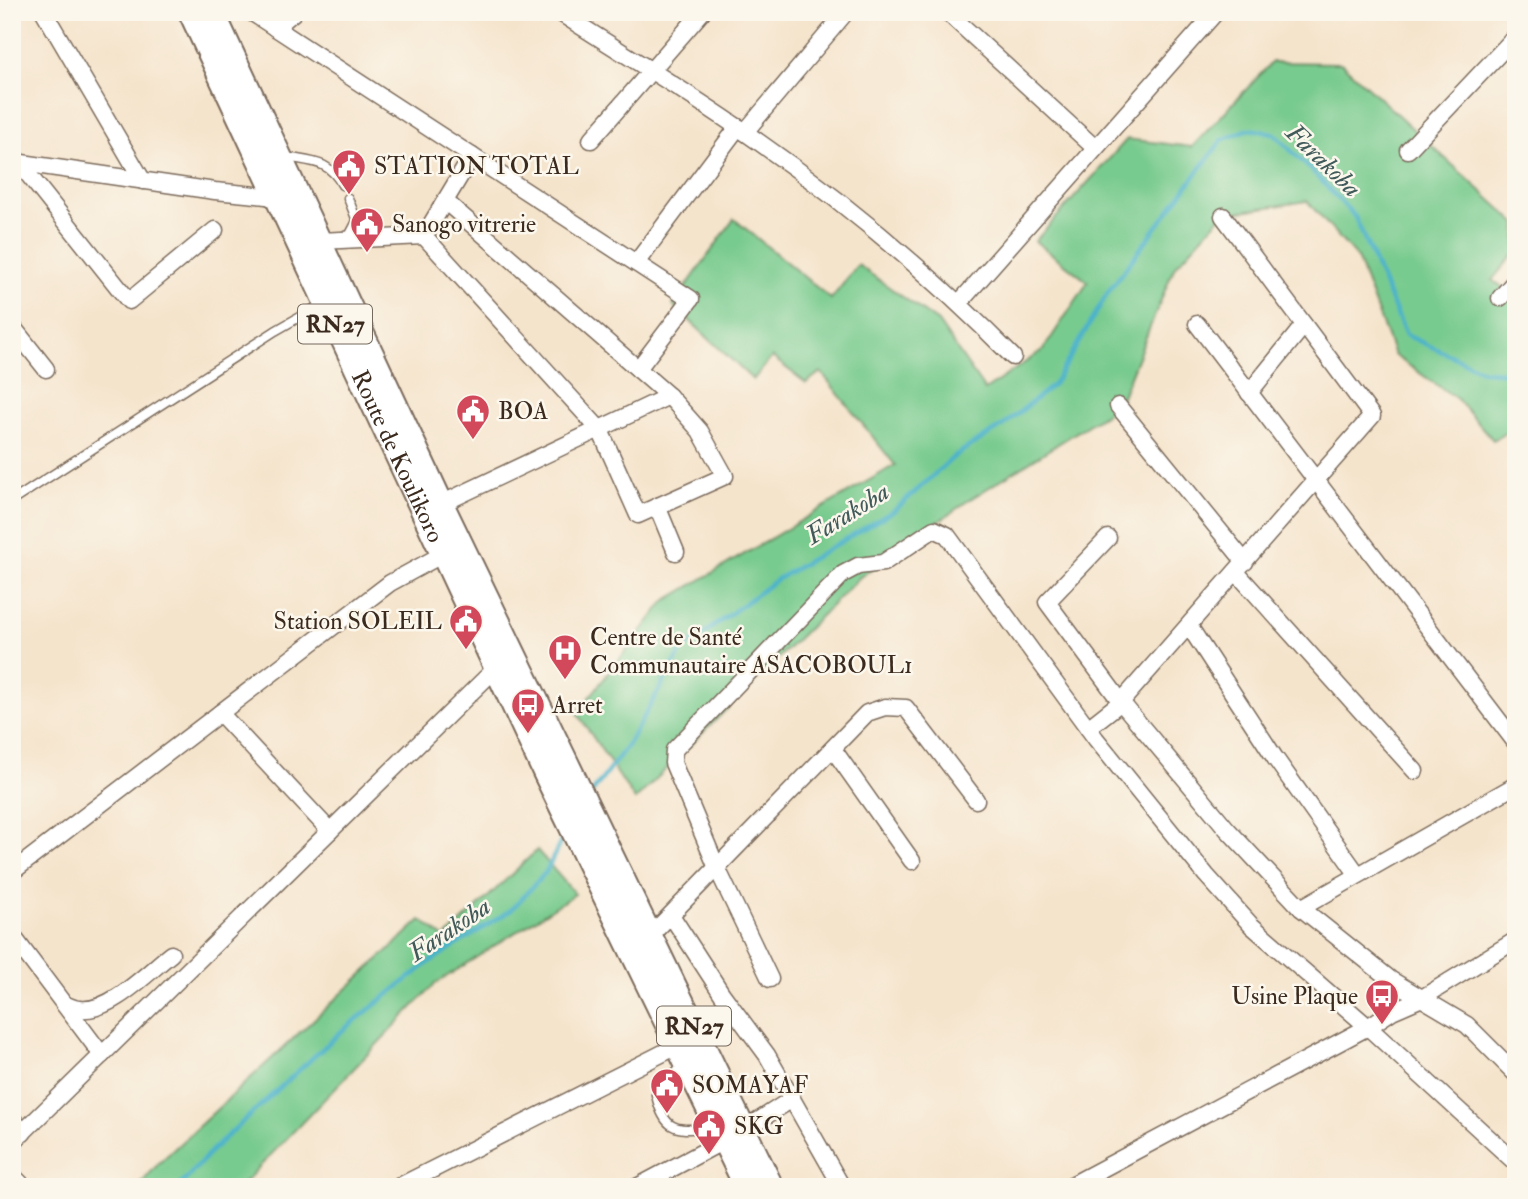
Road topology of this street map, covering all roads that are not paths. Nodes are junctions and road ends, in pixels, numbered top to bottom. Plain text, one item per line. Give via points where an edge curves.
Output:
1 (44, 12) edge
2 (191, 12) edge
3 (212, 12) edge
4 (251, 12) edge
5 (294, 12) edge
6 (559, 12) edge
7 (702, 12) edge
8 (846, 12) edge
9 (947, 12) edge
10 (1216, 12) edge
11 (965, 18) edge
12 (275, 28) junction
13 (1516, 36) edge
14 (650, 71) junction
15 (742, 130) junction
16 (591, 140) dead end
17 (1095, 148) junction
18 (1408, 150) dead end
19 (280, 156) junction
20 (472, 156) junction
21 (15, 159) edge
22 (143, 181) junction
23 (342, 185) dead end
24 (276, 197) junction
25 (348, 198) dead end
26 (445, 201) junction
27 (1223, 216) dead end
28 (215, 230) dead end
29 (424, 236) junction
30 (347, 240) junction
31 (320, 241) junction
32 (636, 263) junction
33 (1516, 280) edge
34 (1500, 298) dead end
35 (960, 302) junction
36 (325, 303) junction
37 (1197, 324) dead end
38 (1304, 325) junction
39 (12, 326) edge
40 (1013, 357) dead end
41 (46, 369) dead end
42 (638, 369) junction
43 (1249, 393) junction
44 (669, 396) junction
45 (1118, 406) dead end
46 (600, 430) junction
47 (1315, 481) junction
48 (12, 501) edge
49 (441, 504) junction
50 (657, 506) junction
51 (1108, 538) dead end
52 (676, 552) dead end
53 (443, 554) junction
54 (1241, 567) junction
55 (1189, 626) junction
56 (490, 630) junction
57 (506, 663) junction
58 (1121, 702) junction
59 (220, 713) junction
60 (1088, 728) junction
61 (1516, 743) edge
62 (832, 749) junction
63 (1415, 771) dead end
64 (1516, 785) edge
65 (976, 800) dead end
66 (330, 831) junction
67 (912, 861) dead end
68 (717, 868) junction
69 (606, 870) junction
70 (12, 872) edge
71 (1358, 874) junction
72 (1300, 908) junction
73 (671, 915) junction
74 (12, 935) edge
75 (650, 936) junction
76 (1516, 940) edge
77 (1516, 953) edge
78 (171, 954) dead end
79 (1489, 957) junction
80 (770, 979) dead end
81 (1422, 998) junction
82 (64, 1004) junction
83 (1368, 1027) junction
84 (102, 1055) junction
85 (681, 1055) junction
86 (1516, 1074) edge
87 (792, 1098) junction
88 (12, 1118) edge
89 (729, 1133) junction
90 (18, 1138) edge
91 (1516, 1163) edge
92 (12, 1175) edge
93 (24, 1187) edge
94 (398, 1187) edge
95 (637, 1187) edge
96 (747, 1187) edge
97 (771, 1187) edge
98 (842, 1187) edge
99 (1068, 1187) edge

1 - 22 street
2 - 24 main road, Route de Koulikoro / RN27
3 - 19 main road, Route de Koulikoro / RN27
4 - 12 street
5 - 12 street
6 - 14 street
7 - 14 street
8 - 15 street
9 - 11 street
10 - 17 street
11 - 17 street
12 - 20 street
13 - 18 street
14 - 15 street
14 - 16 street
15 - 32 street
15 - 35 street
17 - 35 street
19 - 23 lane via 326,165
19 - 31 main road, Route de Koulikoro / RN27
20 - 26 street
20 - 32 street
21 - 22 street
21 - 28 street via 129,301
22 - 24 street
24 - 36 main road, Route de Koulikoro / RN27
25 - 30 lane via 357,221
26 - 29 street
26 - 42 street
27 - 38 street
29 - 30 street
29 - 46 street
30 - 31 street
31 - 49 main road, Route de Koulikoro / RN27
32 - 42 street via 691,299
33 - 34 street
35 - 40 street
36 - 48 lane
36 - 53 main road, Route de Koulikoro / RN27
37 - 43 street
38 - 43 street
38 - 47 street via 1372,416
39 - 41 street
42 - 44 street
43 - 47 street
44 - 46 street
44 - 50 street via 700,430 724,476
45 - 54 street
46 - 49 street
46 - 50 street via 638,515
47 - 54 street
47 - 61 street
49 - 56 main road, Route de Koulikoro / RN27
50 - 52 street
51 - 58 street via 1046,602
53 - 56 main road, Route de Koulikoro / RN27
53 - 59 street via 390,583
54 - 55 street
54 - 63 street
55 - 58 street
55 - 71 street
56 - 57 main road, RN27
57 - 66 street
57 - 69 main road, RN27
58 - 60 street
58 - 72 street
59 - 66 street
59 - 70 street
60 - 68 street via 947,535 934,529 883,563 858,566 843,575 674,750 673,764
60 - 83 street via 1251,925
62 - 65 street via 867,713 885,706 906,708
62 - 67 street
62 - 68 street
64 - 71 street
66 - 84 street
68 - 73 street
68 - 80 street
69 - 75 main road, RN27
69 - 85 main road, RN27
71 - 72 street
72 - 81 street via 1391,980
73 - 75 street
73 - 87 street
74 - 82 street
75 - 89 main road, RN27
76 - 79 street
77 - 79 street
78 - 82 street via 117,998 98,1007 82,1010
79 - 81 street
81 - 83 street
81 - 86 street via 1467,1025
82 - 84 street
83 - 91 street
83 - 99 street
84 - 90 street
85 - 89 main road, RN27
85 - 89 lane via 656,1095 669,1125
85 - 94 street
87 - 89 street
87 - 98 street
88 - 90 street
89 - 95 street
89 - 96 main road, RN27
89 - 97 main road, RN27
92 - 93 street

